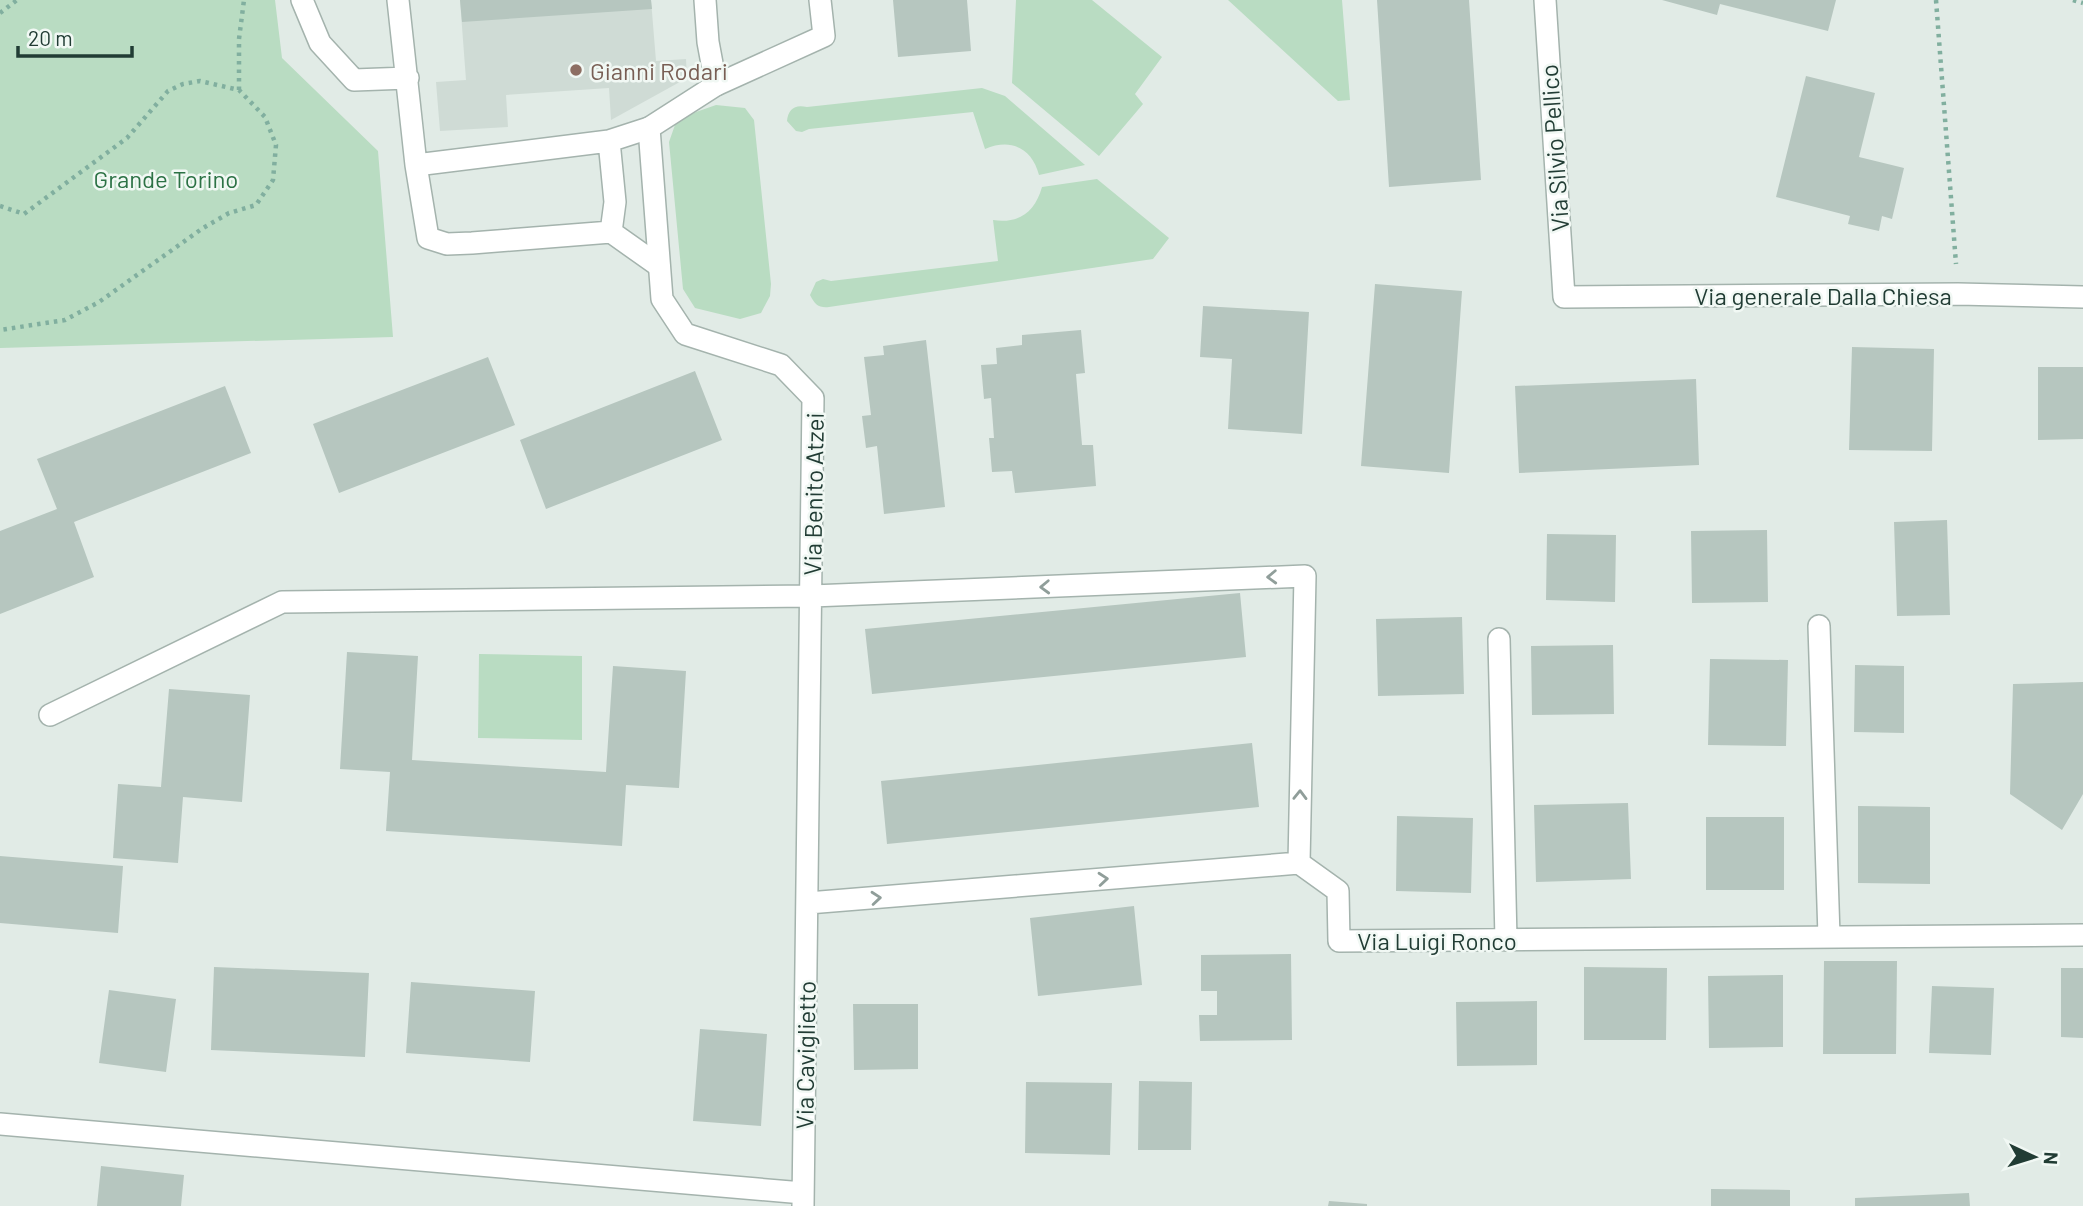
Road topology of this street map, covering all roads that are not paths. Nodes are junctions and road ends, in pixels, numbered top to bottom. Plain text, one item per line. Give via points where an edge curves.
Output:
1 (302, 0) edge
2 (398, 0) edge
3 (705, 0) edge
4 (820, 0) edge
5 (1545, 0) edge
6 (408, 78) junction
7 (716, 85) junction
8 (649, 128) junction
9 (609, 141) junction
10 (416, 164) junction
11 (611, 232) junction
12 (659, 266) junction
13 (1564, 297) joint
14 (2083, 298) edge
15 (812, 596) junction
16 (1819, 626) dead end
17 (1499, 639) dead end
18 (50, 715) dead end
19 (1299, 863) junction
20 (808, 903) junction
21 (2083, 934) edge
22 (1829, 936) junction
23 (1506, 940) junction
24 (0, 1124) edge
25 (803, 1199) edge

1 - 6 street via 320,43 354,80
2 - 6 street
3 - 7 street
4 - 7 street via 824,36
5 - 13 street, Via Silvio Pellico
6 - 10 street
7 - 8 street
8 - 9 street
8 - 12 street, Via Benito Atzei
9 - 10 street
9 - 11 street via 615,202
10 - 11 street via 428,238 447,244
11 - 12 street
12 - 15 street, Via Benito Atzei via 662,299 684,334 781,365 813,398
13 - 14 street, Via generale Dalla Chiesa via 1958,294
15 - 18 street via 282,602
19 -> 15 street, Via Benito Atzei via 1305,576
15 - 20 street, Via Benito Atzei
16 - 22 street
17 - 23 street
20 -> 19 street
19 - 23 street, Via Luigi Ronco via 1338,891 1339,941
20 - 25 street, Via Caviglietto
21 - 22 street, Via Luigi Ronco
22 - 23 street, Via Luigi Ronco
24 - 25 street

